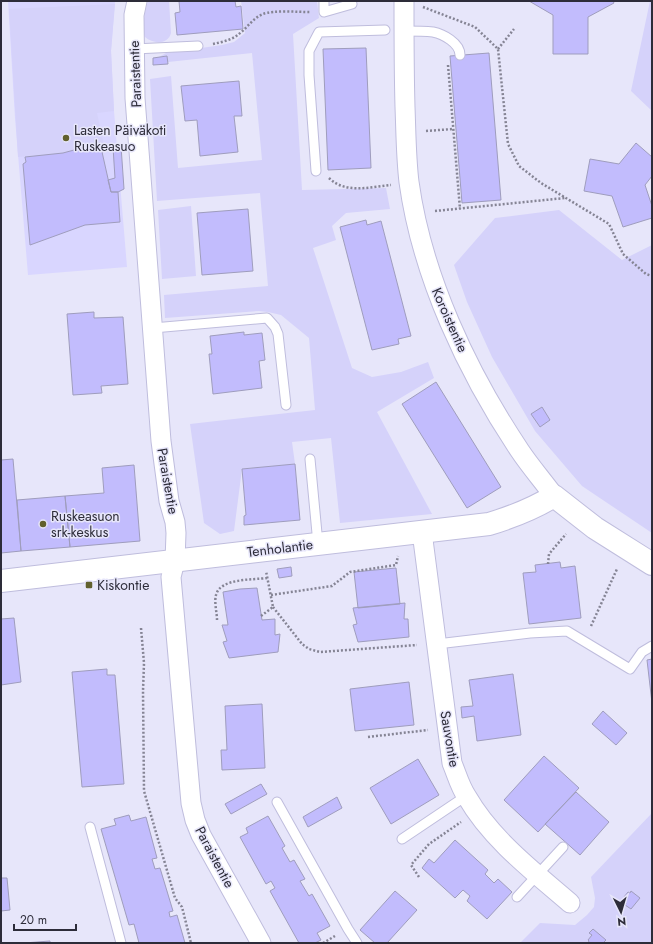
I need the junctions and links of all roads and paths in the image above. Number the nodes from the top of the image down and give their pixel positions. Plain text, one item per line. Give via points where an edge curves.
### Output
1 (137, 1) edge
2 (324, 1) edge
3 (352, 4) dead end
4 (404, 4) edge
5 (324, 12) junction
6 (514, 28) dead end
7 (386, 30) dead end
8 (404, 31) junction
9 (198, 46) joint
10 (134, 49) junction
11 (498, 49) junction
12 (460, 55) dead end
13 (448, 64) dead end
14 (453, 129) junction
15 (425, 131) dead end
16 (316, 172) joint
17 (392, 185) dead end
18 (566, 198) junction
19 (460, 209) junction
20 (435, 211) dead end
21 (652, 276) edge
22 (153, 328) junction
23 (286, 405) dead end
24 (310, 459) dead end
25 (554, 496) junction
26 (422, 532) junction
27 (566, 534) dead end
28 (318, 544) junction
29 (399, 553) dead end
30 (175, 561) junction
31 (548, 564) dead end
32 (652, 564) edge
33 (617, 569) dead end
34 (266, 570) dead end
35 (267, 578) junction
36 (1, 581) edge
37 (271, 595) junction
38 (273, 607) junction
39 (260, 616) dead end
40 (217, 620) dead end
41 (591, 626) dead end
42 (141, 628) dead end
43 (438, 644) junction
44 (652, 646) edge
45 (447, 728) junction
46 (368, 737) dead end
47 (466, 796) junction
48 (277, 802) dead end
49 (476, 812) junction
50 (90, 827) dead end
51 (402, 839) dead end
52 (563, 847) dead end
53 (538, 875) junction
54 (419, 877) dead end
55 (516, 897) dead end
56 (570, 903) dead end
57 (121, 943) edge
58 (191, 943) edge
59 (261, 943) edge
60 (357, 943) edge

1 - 10 street, Paraistentie via 134,15
2 - 5 lane
3 - 5 lane
4 - 8 street, Koroistentie
4 - 11 path via 425,7 475,27
5 - 9 path via 263,14 239,35 229,40
6 - 11 path
7 - 16 lane via 319,32 309,51
8 - 12 lane via 434,32 454,41
8 - 25 street, Koroistentie via 409,182 433,281 459,343 487,397 520,452
9 - 10 lane
10 - 22 street, Paraistentie via 135,98
11 - 18 path via 508,144 518,166
13 - 14 path
14 - 15 path
14 - 19 path
16 - 17 path via 344,188
18 - 19 path
18 - 21 path via 609,224 624,254 646,274
19 - 20 path
22 - 23 lane via 266,318 275,326 278,334
22 - 30 street, Paraistentie via 161,441 169,501 175,522
24 - 28 lane
25 - 26 street, Tenholantie via 537,507 489,524
25 - 32 street, Koroistentie via 596,528
26 - 28 street, Tenholantie
26 - 43 street, Sauvontie
27 - 31 path via 549,554
28 - 30 street, Tenholantie
29 - 37 path via 396,565 350,572 332,586
30 - 36 street, Tenholantie
30 - 59 street, Paraistentie via 171,577 191,803 201,835
33 - 41 path
34 - 35 path
35 - 37 path
35 - 40 path via 227,583 219,588 215,596
37 - 38 path
38 - 39 path
38 - 43 path via 302,644 320,652
42 - 58 path via 144,663 144,791 175,898 182,907
43 - 44 lane via 567,631 630,669 642,652
43 - 45 street, Sauvontie
45 - 46 path
45 - 47 street, Sauvontie via 452,763
47 - 49 street, Sauvontie
47 - 51 lane
48 - 60 lane
49 - 53 street, Sauvontie
49 - 54 path via 429,844 411,865
50 - 57 lane
52 - 53 lane
53 - 55 lane
53 - 56 street, Sauvontie

